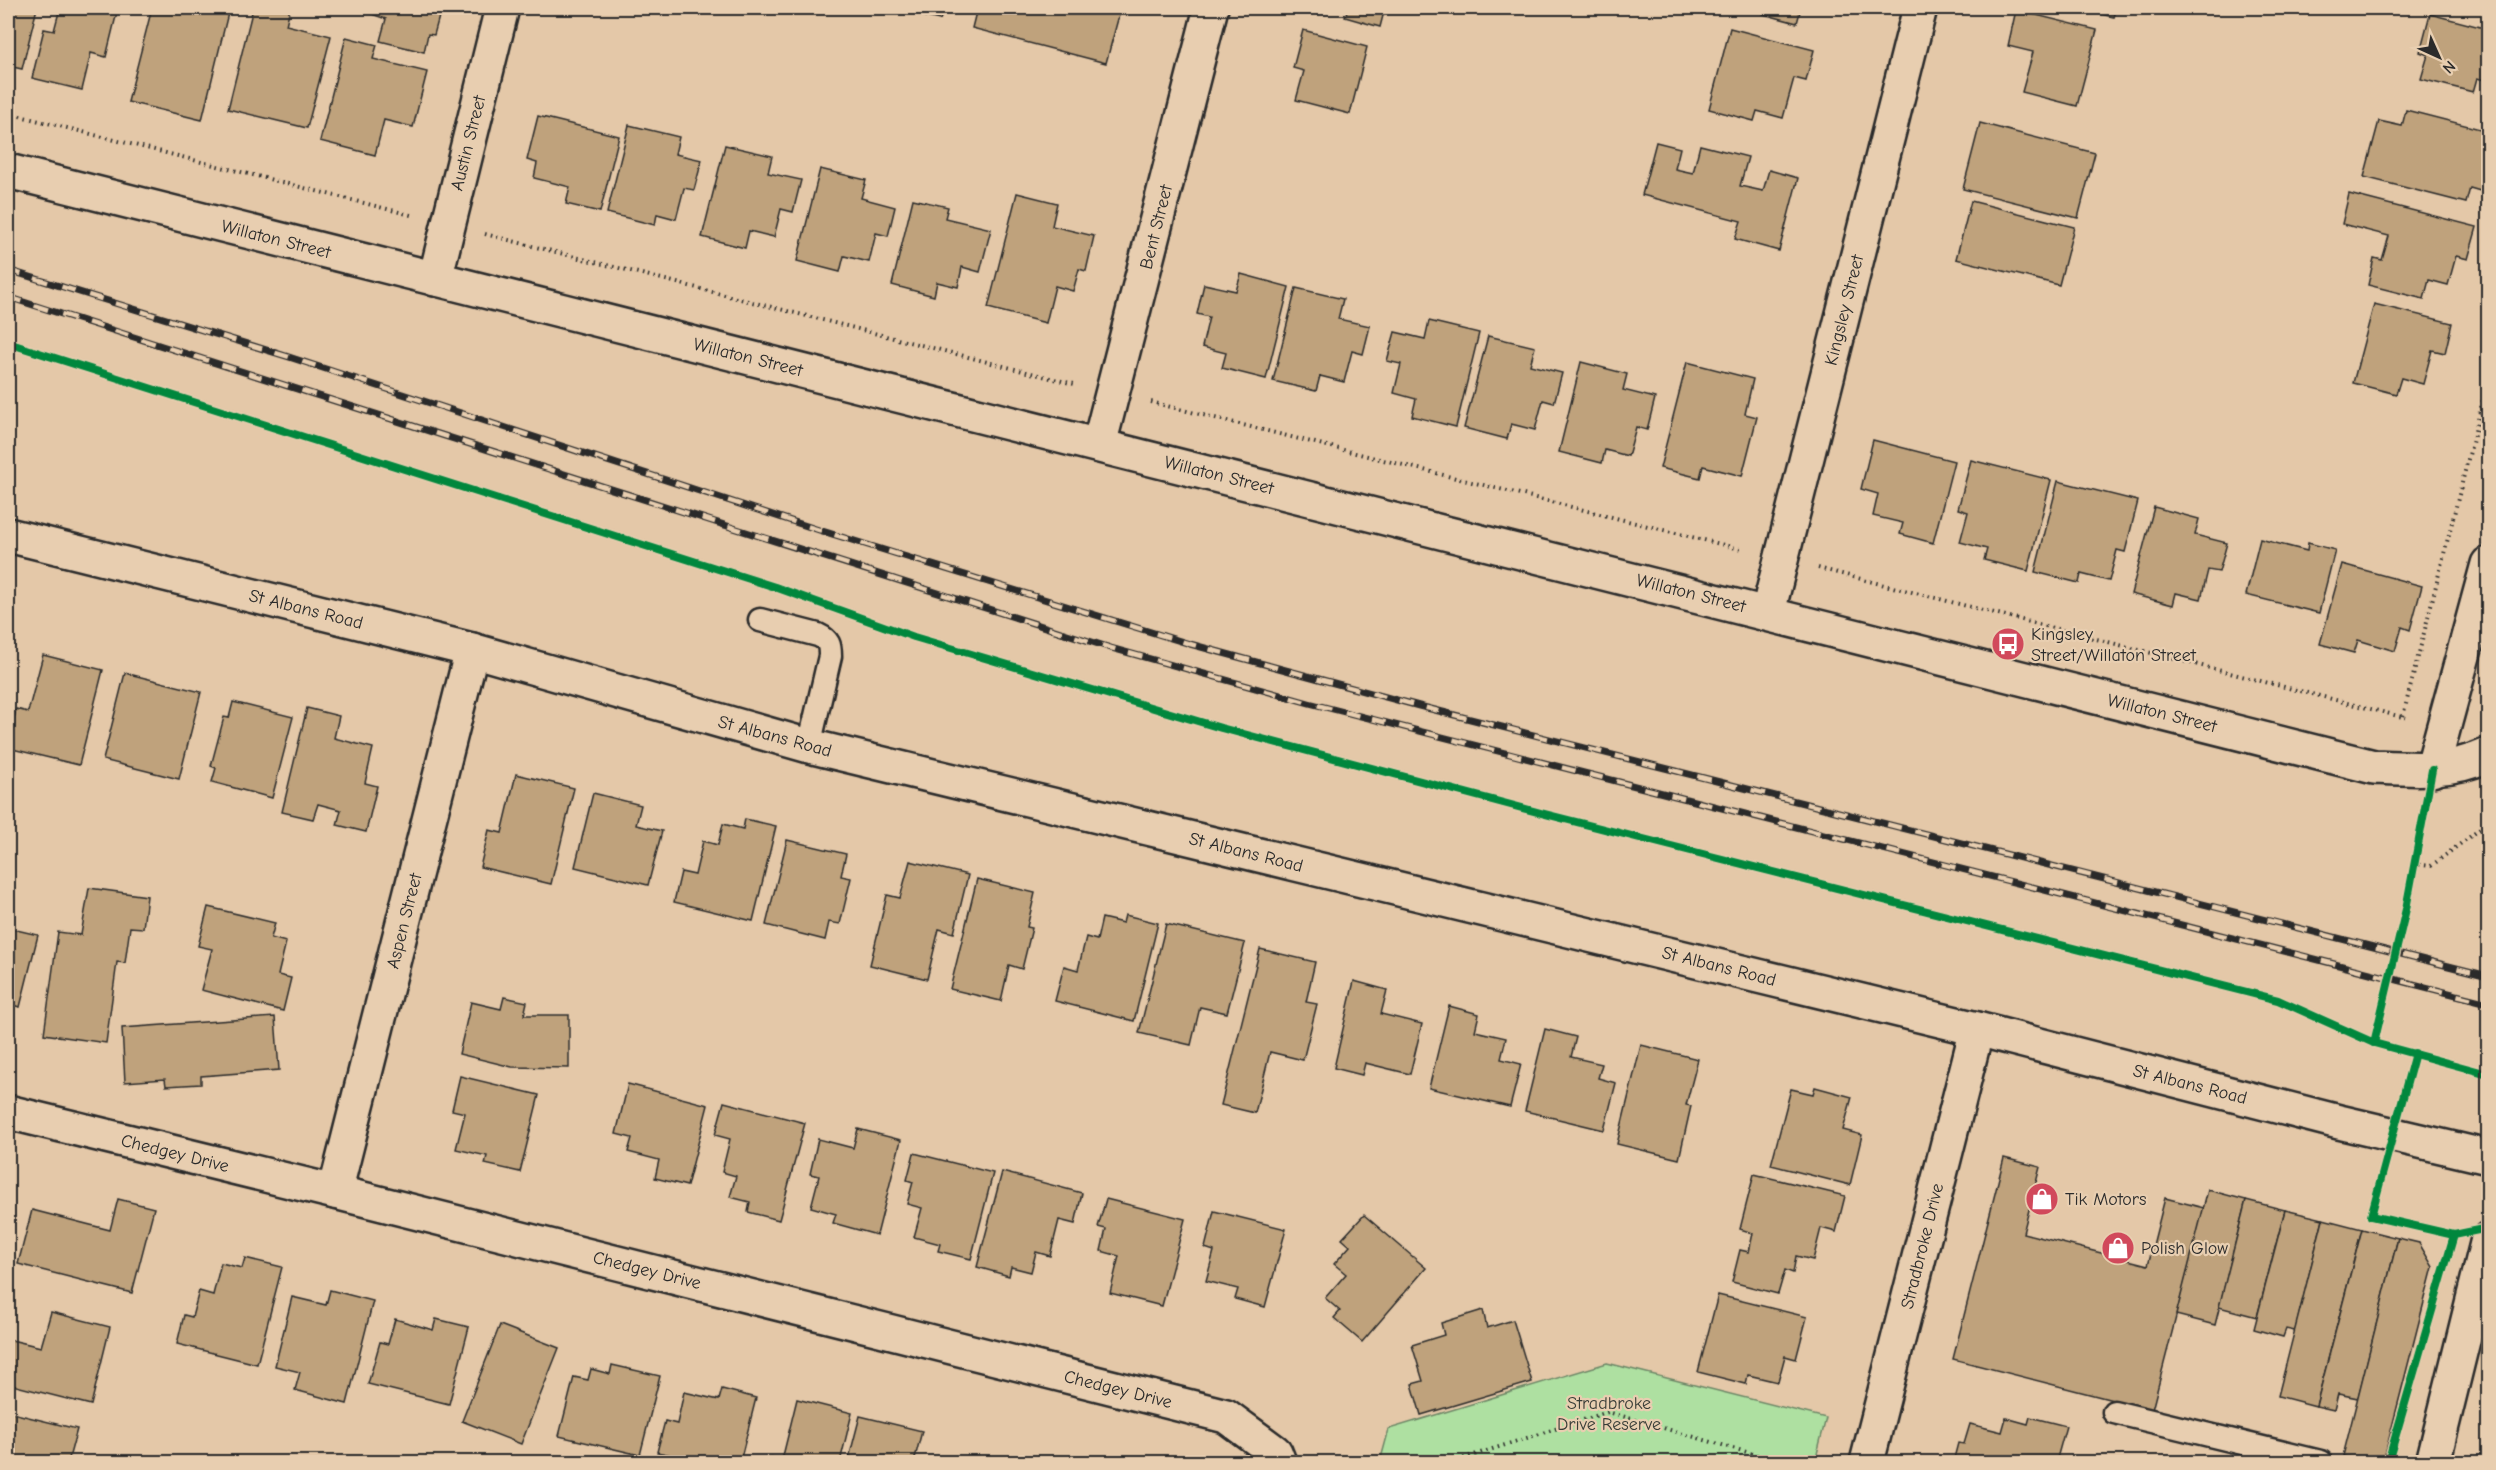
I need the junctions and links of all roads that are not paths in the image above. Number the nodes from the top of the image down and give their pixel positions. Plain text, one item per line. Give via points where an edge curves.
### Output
1 (502, 8) edge
2 (1211, 8) edge
3 (1920, 8) edge
4 (8, 171) edge
5 (435, 279) junction
6 (1099, 445) junction
7 (8, 535) edge
8 (2488, 564) edge
9 (1768, 612) junction
10 (760, 620) dead end
11 (472, 650) junction
12 (809, 746) junction
13 (2488, 755) edge
14 (2432, 770) junction
15 (1977, 1029) junction
16 (8, 1112) edge
17 (2488, 1157) edge
18 (335, 1192) junction
19 (2488, 1239) edge
20 (2114, 1412) dead end
21 (1277, 1457) edge
22 (1867, 1462) edge
23 (2321, 1462) edge
24 (2433, 1462) edge

1 - 5 street, Austin Street
2 - 6 street, Bent Street
3 - 9 street, Kingsley Street
4 - 5 street, Willaton Street
5 - 6 street, Willaton Street
6 - 9 street, Willaton Street
7 - 11 street, St Albans Road
8 - 14 street
9 - 14 street, Willaton Street via 2374,767
10 - 12 lane via 818,635 830,645
11 - 12 street, St Albans Road
11 - 18 street, Aspen Street
12 - 15 street, St Albans Road
13 - 14 street, Willaton Street
15 - 17 street, St Albans Road
15 - 22 street, Stradbroke Drive
16 - 18 street, Chedgey Drive
18 - 21 street, Chedgey Drive via 1226,1416
19 - 24 street
20 - 23 lane

